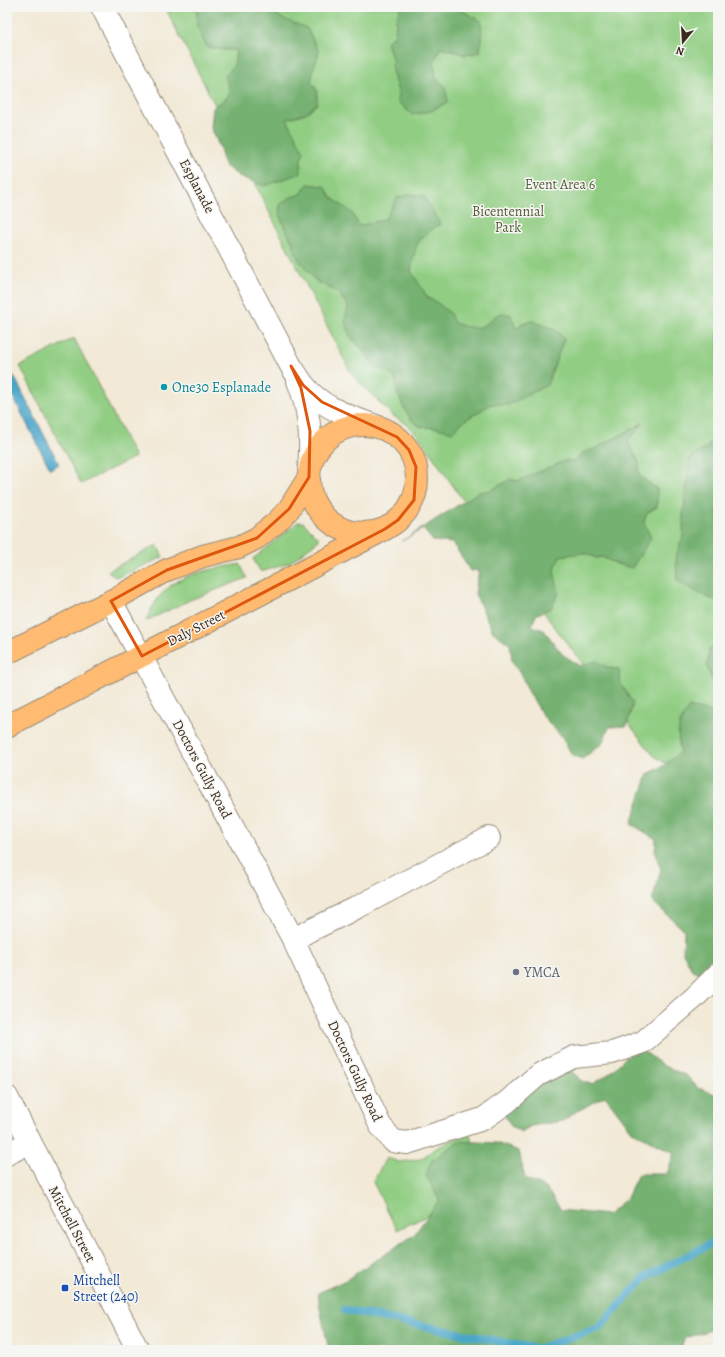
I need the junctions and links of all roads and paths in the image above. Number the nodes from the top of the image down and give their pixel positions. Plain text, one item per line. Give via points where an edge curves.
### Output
1 (102, 7) edge
2 (292, 366) junction
3 (381, 428) junction
4 (309, 472) junction
5 (385, 529) junction
6 (111, 601) junction
7 (7, 654) edge
8 (142, 656) junction
9 (7, 726) edge
10 (489, 838) dead end
11 (293, 938) junction
12 (718, 974) edge
13 (7, 1097) edge
14 (30, 1142) junction
15 (7, 1154) edge
16 (138, 1350) edge

1 - 2 street, Esplanade
2 - 3 street, Esplanade via 303,385 322,402
2 - 4 street, Esplanade via 301,388 310,431
3 - 4 main road, Daly Street via 353,425 329,436 313,457
3 - 5 main road, Daly Street via 397,437 409,450 416,467 417,484 414,500 401,517
4 - 5 main road, Daly Street via 309,485 314,502 326,518 339,528 367,533
4 - 6 main road, Daly Street via 289,509 258,538 167,570
5 - 8 main road, Daly Street
6 - 7 main road, Daly Street
6 - 8 street, Doctors Gully Road
8 - 9 main road, Daly Street
8 - 11 street, Doctors Gully Road
10 - 11 street
11 - 12 street, Doctors Gully Road via 380,1125 393,1141 407,1143 483,1119 538,1075 574,1058 612,1052 644,1042
13 - 14 street, Mitchell Street
14 - 15 street
14 - 16 street, Mitchell Street

